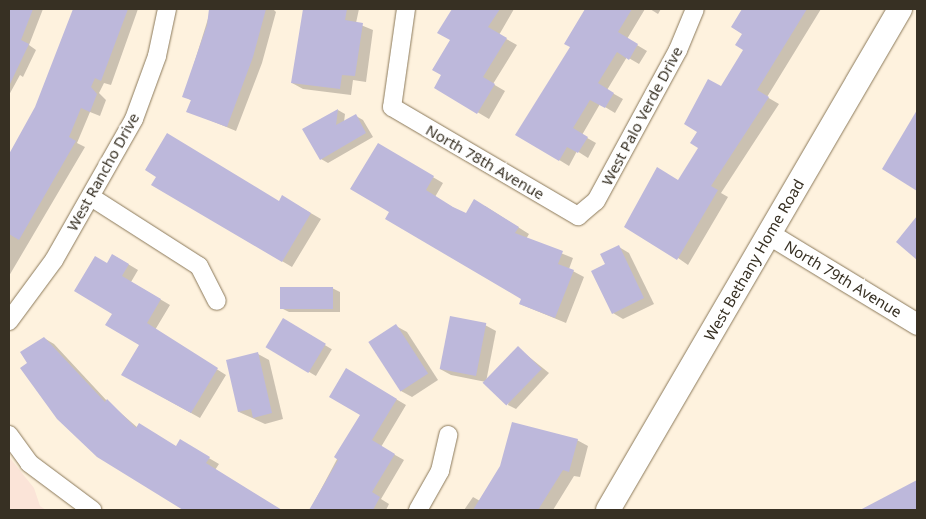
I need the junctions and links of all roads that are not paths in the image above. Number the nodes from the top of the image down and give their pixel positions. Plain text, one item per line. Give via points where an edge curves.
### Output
1 (167, 9) edge
2 (406, 9) edge
3 (695, 9) edge
4 (900, 9) edge
5 (91, 197) junction
6 (578, 216) joint
7 (769, 234) junction
8 (217, 301) dead end
9 (9, 321) edge
10 (917, 324) edge
11 (9, 435) edge
12 (448, 436) dead end
13 (92, 510) edge
14 (418, 510) edge
15 (608, 510) edge

1 - 5 street, West Rancho Drive via 157,56 134,119
2 - 6 street, North 78th Avenue via 392,107
3 - 6 street, West Palo Verde Drive via 678,50 596,200
4 - 7 main road, West Bethany Home Road
5 - 8 street via 199,266
5 - 9 street, West Rancho Drive via 54,260
7 - 10 street, North 79th Avenue
7 - 15 main road, West Bethany Home Road
11 - 13 street via 29,463
12 - 14 street via 440,471

